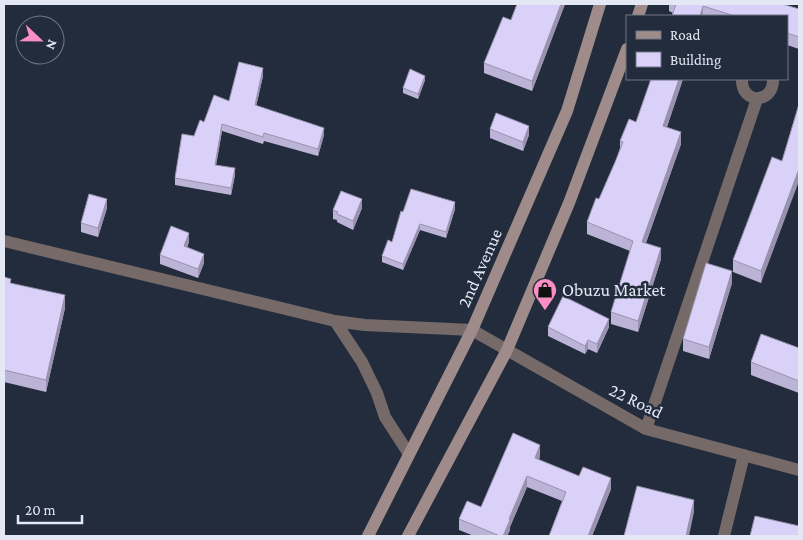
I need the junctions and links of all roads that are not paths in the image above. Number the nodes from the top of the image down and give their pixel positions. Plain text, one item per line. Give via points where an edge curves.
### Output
1 (600, 4) edge
2 (626, 52) edge
3 (742, 80) edge
4 (773, 80) edge
5 (757, 98) junction
6 (4, 241) edge
7 (335, 321) junction
8 (472, 330) junction
9 (507, 350) junction
10 (646, 429) junction
11 (409, 454) junction
12 (744, 455) junction
13 (799, 470) edge
14 (368, 536) edge
15 (408, 536) edge
16 (724, 536) edge

1 - 8 street, 2nd Avenue via 567,111
2 - 9 street via 569,203
3 - 5 street via 745,92
4 - 5 street via 770,93
5 - 10 street
6 - 7 street
7 - 8 street
7 - 11 street via 362,362 385,417
8 - 9 street, 22 Road
8 - 11 street, 2nd Avenue
9 - 10 street, 22 Road
9 - 15 street
10 - 12 street, 22 Road
11 - 14 street, 2nd Avenue
12 - 13 street, 22 Road
12 - 16 street

